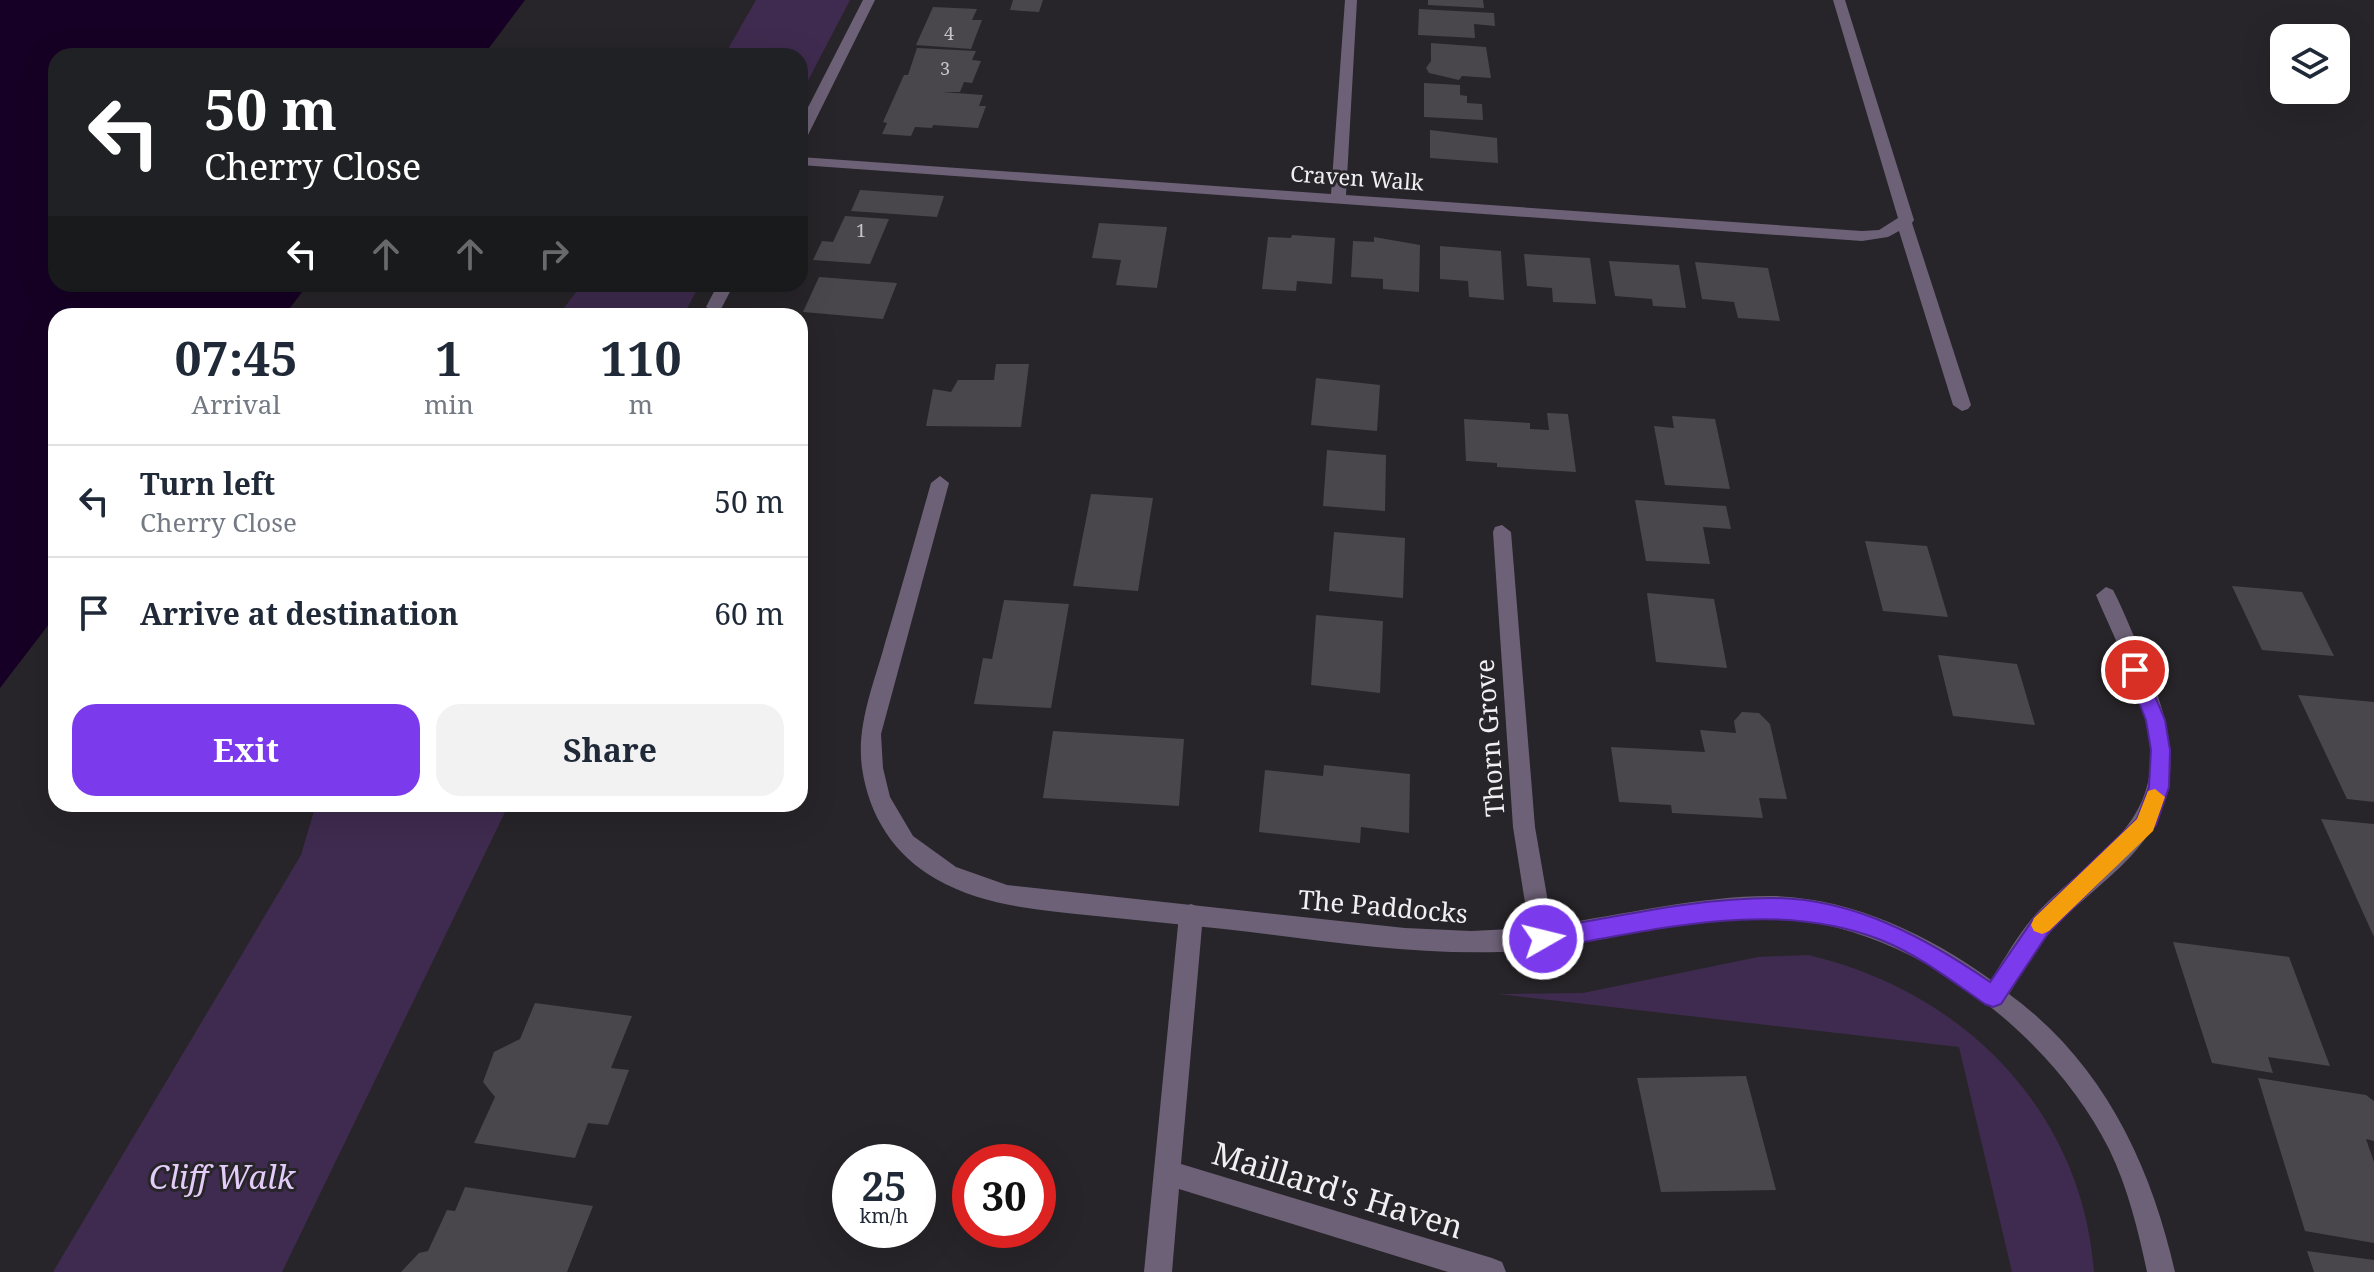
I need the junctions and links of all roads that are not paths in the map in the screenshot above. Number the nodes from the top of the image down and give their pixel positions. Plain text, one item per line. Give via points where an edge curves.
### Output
1 (869, 0) edge
2 (1351, 0) edge
3 (1839, 0) edge
4 (808, 121) edge
5 (808, 162) edge
6 (1338, 198) junction
7 (1905, 221) junction
8 (722, 292) edge
9 (714, 307) dead end
10 (1962, 405) dead end
11 (940, 483) dead end
12 (1502, 532) dead end
13 (2106, 595) dead end
14 (1191, 915) junction
15 (1543, 939) junction
16 (1993, 997) junction
17 (1165, 1172) junction
18 (1158, 1272) edge
19 (1492, 1272) edge
20 (2161, 1272) edge

1 - 4 street
2 - 6 street
3 - 7 street
5 - 6 street, Craven Walk
6 - 7 street, Craven Walk via 1862,236 1883,234
7 - 10 street
8 - 9 street
11 - 14 street, The Paddocks via 870,734 870,766 896,833 920,859 963,884 1007,896
12 - 15 street, Thorn Grove via 1524,827
13 - 16 street via 2155,720 2161,750 2159,787 2146,825 2042,925
14 - 15 street, The Paddocks via 1443,942
14 - 17 street
15 - 16 street, The Paddocks via 1705,913 1774,907 1830,914 1887,932
16 - 20 street, The Paddocks via 2039,1035 2106,1119 2133,1172
17 - 18 street
17 - 19 street, Maillard's Haven

